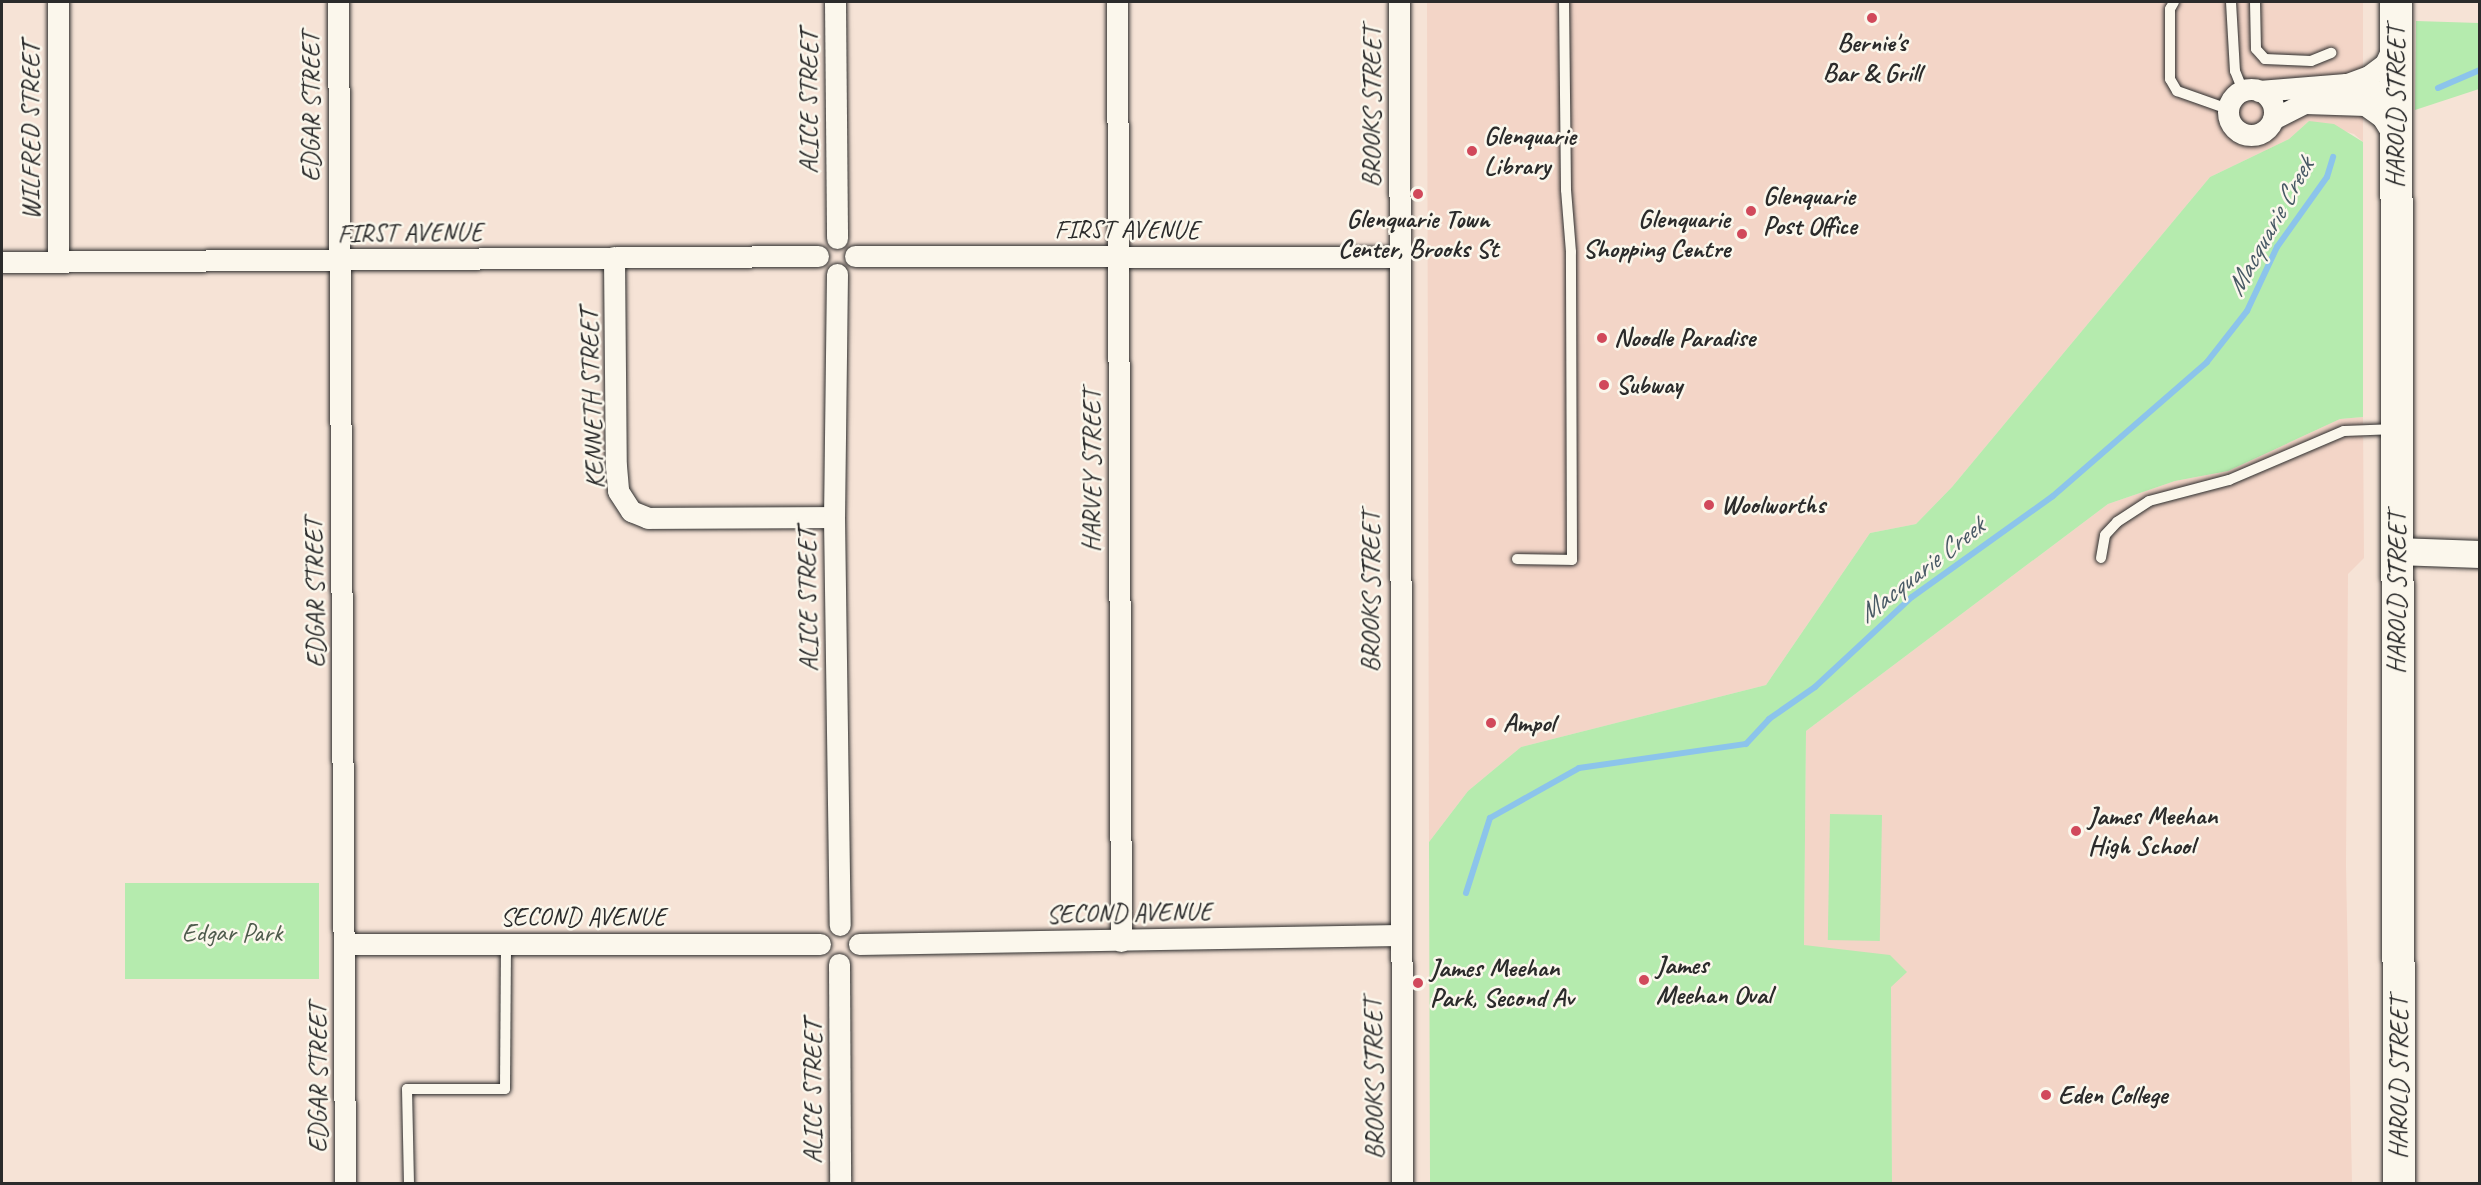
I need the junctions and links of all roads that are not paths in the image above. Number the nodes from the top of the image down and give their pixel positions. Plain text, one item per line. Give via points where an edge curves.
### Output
1 (58, 2) edge
2 (338, 2) edge
3 (835, 2) edge
4 (1117, 2) edge
5 (1399, 2) edge
6 (1564, 2) edge
7 (2174, 2) edge
8 (2231, 2) edge
9 (2255, 2) edge
10 (2396, 2) edge
11 (2396, 42) junction
12 (2331, 53) dead end
13 (2346, 84) junction
14 (2251, 91) junction
15 (2396, 96) junction
16 (2365, 105) junction
17 (2228, 109) junction
18 (2273, 119) junction
19 (2396, 138) junction
20 (837, 238) junction
21 (818, 256) junction
22 (855, 256) junction
23 (614, 257) junction
24 (1118, 257) junction
25 (1399, 257) junction
26 (58, 260) junction
27 (339, 261) junction
28 (2, 262) edge
29 (837, 274) junction
30 (2396, 429) junction
31 (834, 518) junction
32 (2397, 551) junction
33 (2480, 554) edge
34 (2101, 558) dead end
35 (1517, 559) dead end
36 (840, 925) junction
37 (1400, 935) junction
38 (1121, 941) junction
39 (345, 944) junction
40 (506, 944) junction
41 (820, 944) junction
42 (860, 944) junction
43 (839, 964) junction
44 (345, 1184) edge
45 (409, 1184) edge
46 (840, 1184) edge
47 (1402, 1184) edge
48 (2399, 1184) edge

1 - 26 street, WILFRED STREET
2 - 27 street, EDGAR STREET
3 - 20 street, ALICE STREET
4 - 24 street, HARVEY STREET
5 - 25 street, BROOKS STREET
6 - 35 lane via 1566,190 1571,252 1572,560
7 - 17 lane via 2170,9 2170,79 2177,91
8 - 14 lane via 2235,71
9 - 12 lane via 2256,49 2265,59 2312,61
10 - 11 main road, HAROLD STREET
11 - 13 street via 2385,64 2369,76
11 - 15 main road, HAROLD STREET
13 - 14 street
13 - 15 street
14 - 17 street via 2236,95
14 - 18 street via 2271,101
15 - 16 street
15 - 19 main road, HAROLD STREET
16 - 18 street via 2305,103
16 - 19 street via 2382,117
17 - 18 street via 2231,124 2249,135 2264,132
19 - 30 main road, HAROLD STREET
20 - 21 street via 824,243
20 - 22 street via 850,244
21 - 23 street, FIRST AVENUE
21 - 29 street via 824,269
22 - 24 street, FIRST AVENUE
22 - 29 street via 852,267
23 - 27 street, FIRST AVENUE
23 - 31 street, KENNETH STREET via 616,466 618,491 631,511 648,518
24 - 25 street, FIRST AVENUE
24 - 38 street, HARVEY STREET
25 - 37 street, BROOKS STREET
26 - 27 street, FIRST AVENUE
26 - 28 street, FIRST AVENUE
27 - 39 street, EDGAR STREET
29 - 31 street, ALICE STREET
30 - 32 main road, HAROLD STREET
30 - 34 lane via 2344,431 2229,480 2149,501 2105,535
31 - 36 street, ALICE STREET
32 - 33 street
32 - 48 main road, HAROLD STREET
36 - 41 street via 826,930
36 - 42 street via 854,930
37 - 38 street, SECOND AVENUE
37 - 47 street, BROOKS STREET
38 - 42 street, SECOND AVENUE
39 - 40 street, SECOND AVENUE
39 - 44 street, EDGAR STREET
40 - 41 street, SECOND AVENUE
40 - 45 lane via 505,1089 407,1089
41 - 43 street via 826,958
42 - 43 street via 854,958
43 - 46 street, ALICE STREET

